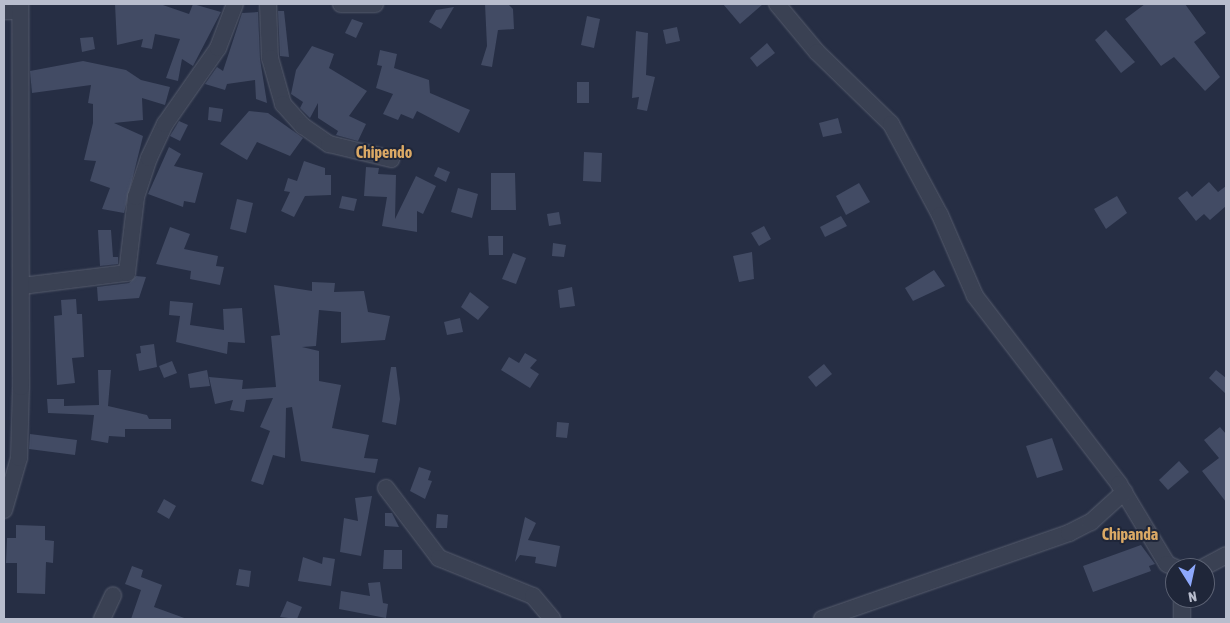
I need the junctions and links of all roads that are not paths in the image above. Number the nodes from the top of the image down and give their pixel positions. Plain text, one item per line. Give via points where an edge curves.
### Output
1 (235, 4) edge
2 (268, 4) edge
3 (341, 4) edge
4 (376, 4) edge
5 (777, 4) edge
6 (792, 4) edge
7 (14, 8) edge
8 (798, 29) junction
9 (391, 159) dead end
10 (22, 286) junction
11 (386, 488) dead end
12 (1124, 492) junction
13 (4, 510) edge
14 (1165, 561) edge
15 (113, 595) dead end
16 (102, 619) edge
17 (552, 619) edge
18 (822, 619) edge

1 - 10 street via 218,48 165,124 148,158 136,197 127,273
2 - 9 street via 270,58 283,104 303,126 330,144
3 - 4 street
5 - 8 street
6 - 8 street
7 - 10 street
8 - 12 street via 890,124 940,215 976,296
10 - 13 street via 18,458
11 - 17 street via 439,558 533,596
12 - 14 street
12 - 18 street via 1091,522 1069,533
15 - 16 street

